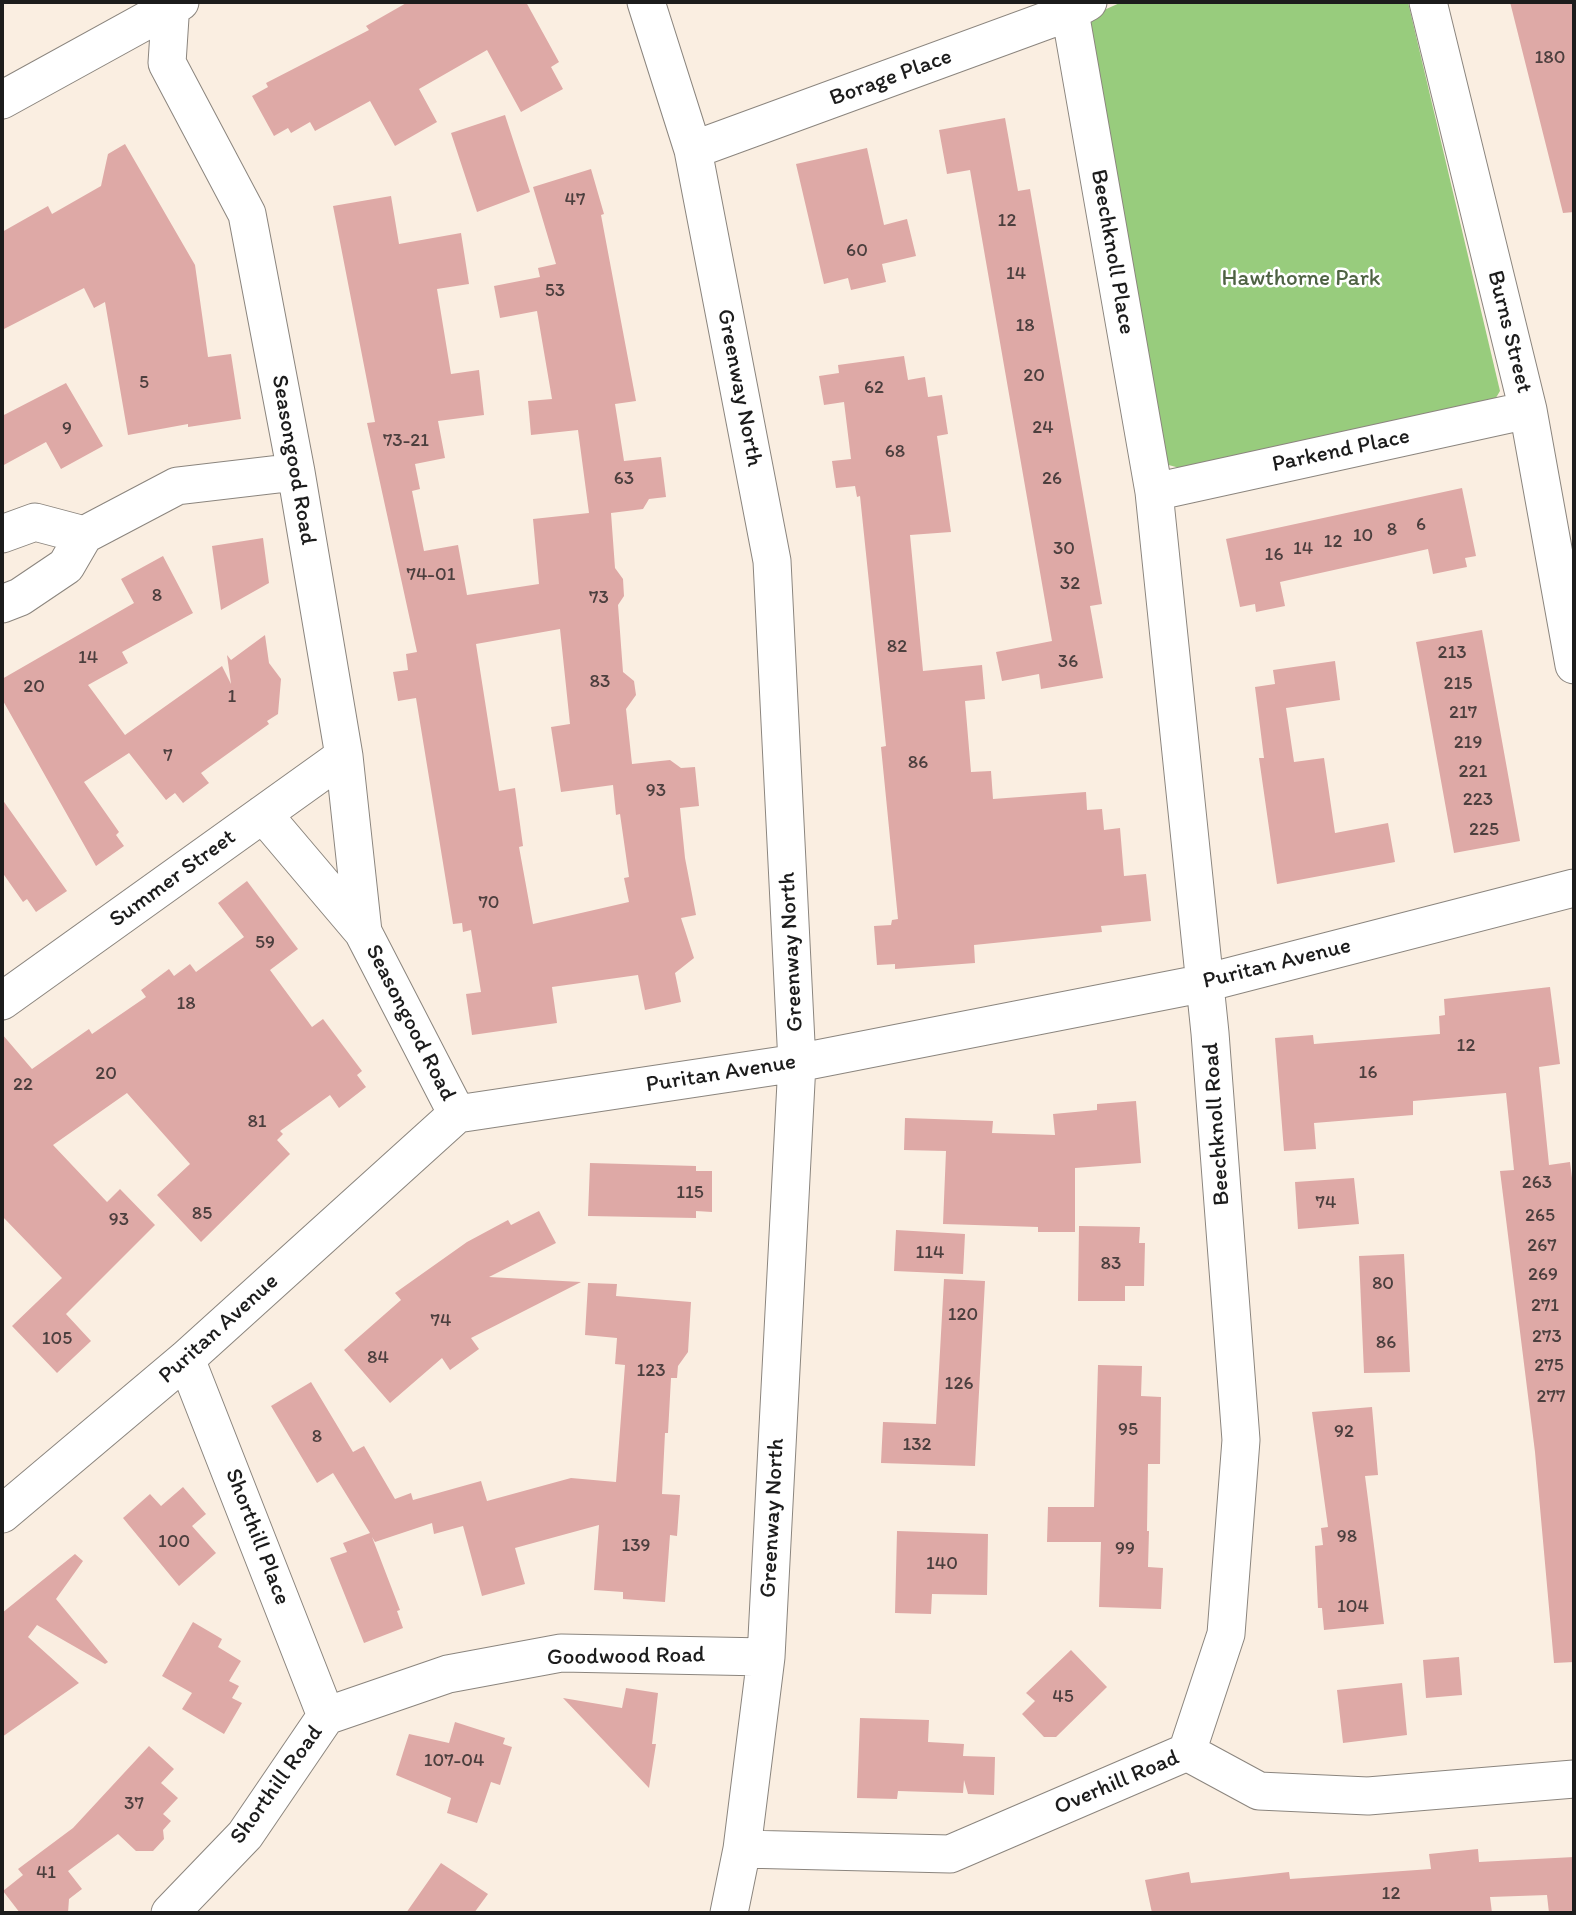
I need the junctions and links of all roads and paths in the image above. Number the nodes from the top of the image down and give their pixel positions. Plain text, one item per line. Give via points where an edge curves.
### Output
1 (646, 2) edge
2 (1428, 2) edge
3 (174, 3) edge
4 (1079, 7) edge
5 (2, 100) edge
6 (693, 150) junction
7 (1528, 410) junction
8 (296, 472) junction
9 (1154, 492) junction
10 (2, 534) edge
11 (84, 535) junction
12 (2, 604) edge
13 (1574, 665) edge
14 (344, 756) junction
15 (263, 814) junction
16 (1574, 888) edge
17 (363, 932) junction
18 (1205, 983) junction
19 (2, 1001) edge
20 (797, 1063) junction
21 (457, 1114) junction
22 (186, 1359) junction
23 (2, 1514) edge
24 (766, 1657) junction
25 (326, 1716) junction
26 (1187, 1752) junction
27 (1574, 1779) edge
28 (742, 1849) junction
29 (170, 1913) edge
30 (729, 1913) edge

1 - 6 street, Greenway North
2 - 7 street, Burns Street
3 - 5 street
3 - 8 street, Seasongood Road via 167,63 247,214
4 - 6 street, Borage Place
4 - 9 street, Beechknoll Place
6 - 20 street, Greenway North via 772,561
7 - 9 street, Parkend Place
7 - 13 street, Burns Street
8 - 11 street via 177,486
8 - 14 street, Seasongood Road
9 - 18 street, Beechknoll Road
10 - 11 street via 35,522
11 - 12 street via 66,566
14 - 15 street, Summer Street
14 - 17 street, Seasongood Road
15 - 17 street, Seasongood Road
15 - 19 street, Summer Street
16 - 18 street, Puritan Avenue
17 - 21 street, Seasongood Road
18 - 20 street, Puritan Avenue
18 - 26 street, Beechknoll Road via 1241,1440 1226,1634
20 - 21 street, Puritan Avenue
20 - 24 street, Greenway North
21 - 22 street, Puritan Avenue
22 - 23 street, Puritan Avenue
22 - 25 street, Shorthill Place
24 - 25 street, Goodwood Road via 561,1653 448,1674
24 - 28 street, Greenway North
25 - 29 street, Shorthill Road via 245,1835
26 - 27 street, Overhill Road via 1259,1791 1368,1796
26 - 28 street, Overhill Road via 950,1854
28 - 30 street, Greenway North

